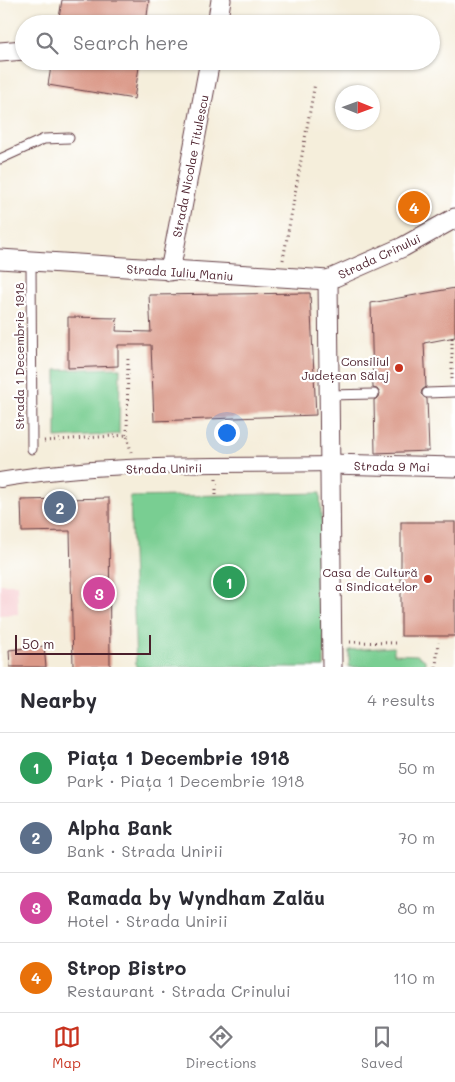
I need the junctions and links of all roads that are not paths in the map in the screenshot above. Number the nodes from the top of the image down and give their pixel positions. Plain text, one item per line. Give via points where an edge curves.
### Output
1 (221, 0) edge
2 (218, 15) edge
3 (15, 51) edge
4 (0, 52) edge
5 (208, 70) edge
6 (68, 138) dead end
7 (0, 159) edge
8 (455, 218) edge
9 (0, 260) edge
10 (31, 263) junction
11 (170, 271) junction
12 (328, 280) junction
13 (454, 392) edge
14 (427, 393) dead end
15 (374, 394) dead end
16 (329, 396) junction
17 (32, 445) road end
18 (329, 464) junction
19 (455, 467) edge
20 (0, 480) edge
21 (332, 667) edge

1 - 2 street
3 - 4 street
5 - 11 street, Strada Nicolae Titulescu
6 - 7 lane via 44,139
8 - 12 street, Strada Crinului via 403,247
9 - 10 street, Strada Iuliu Maniu
10 - 11 street, Strada Iuliu Maniu
10 - 17 lane, Strada 1 Decembrie 1918
11 - 12 street, Strada Iuliu Maniu
12 - 16 street
13 - 14 lane
15 - 16 lane
16 - 18 street
18 - 19 street, Strada 9 Mai
18 - 20 street, Strada Unirii via 135,468 31,474
18 - 21 street

